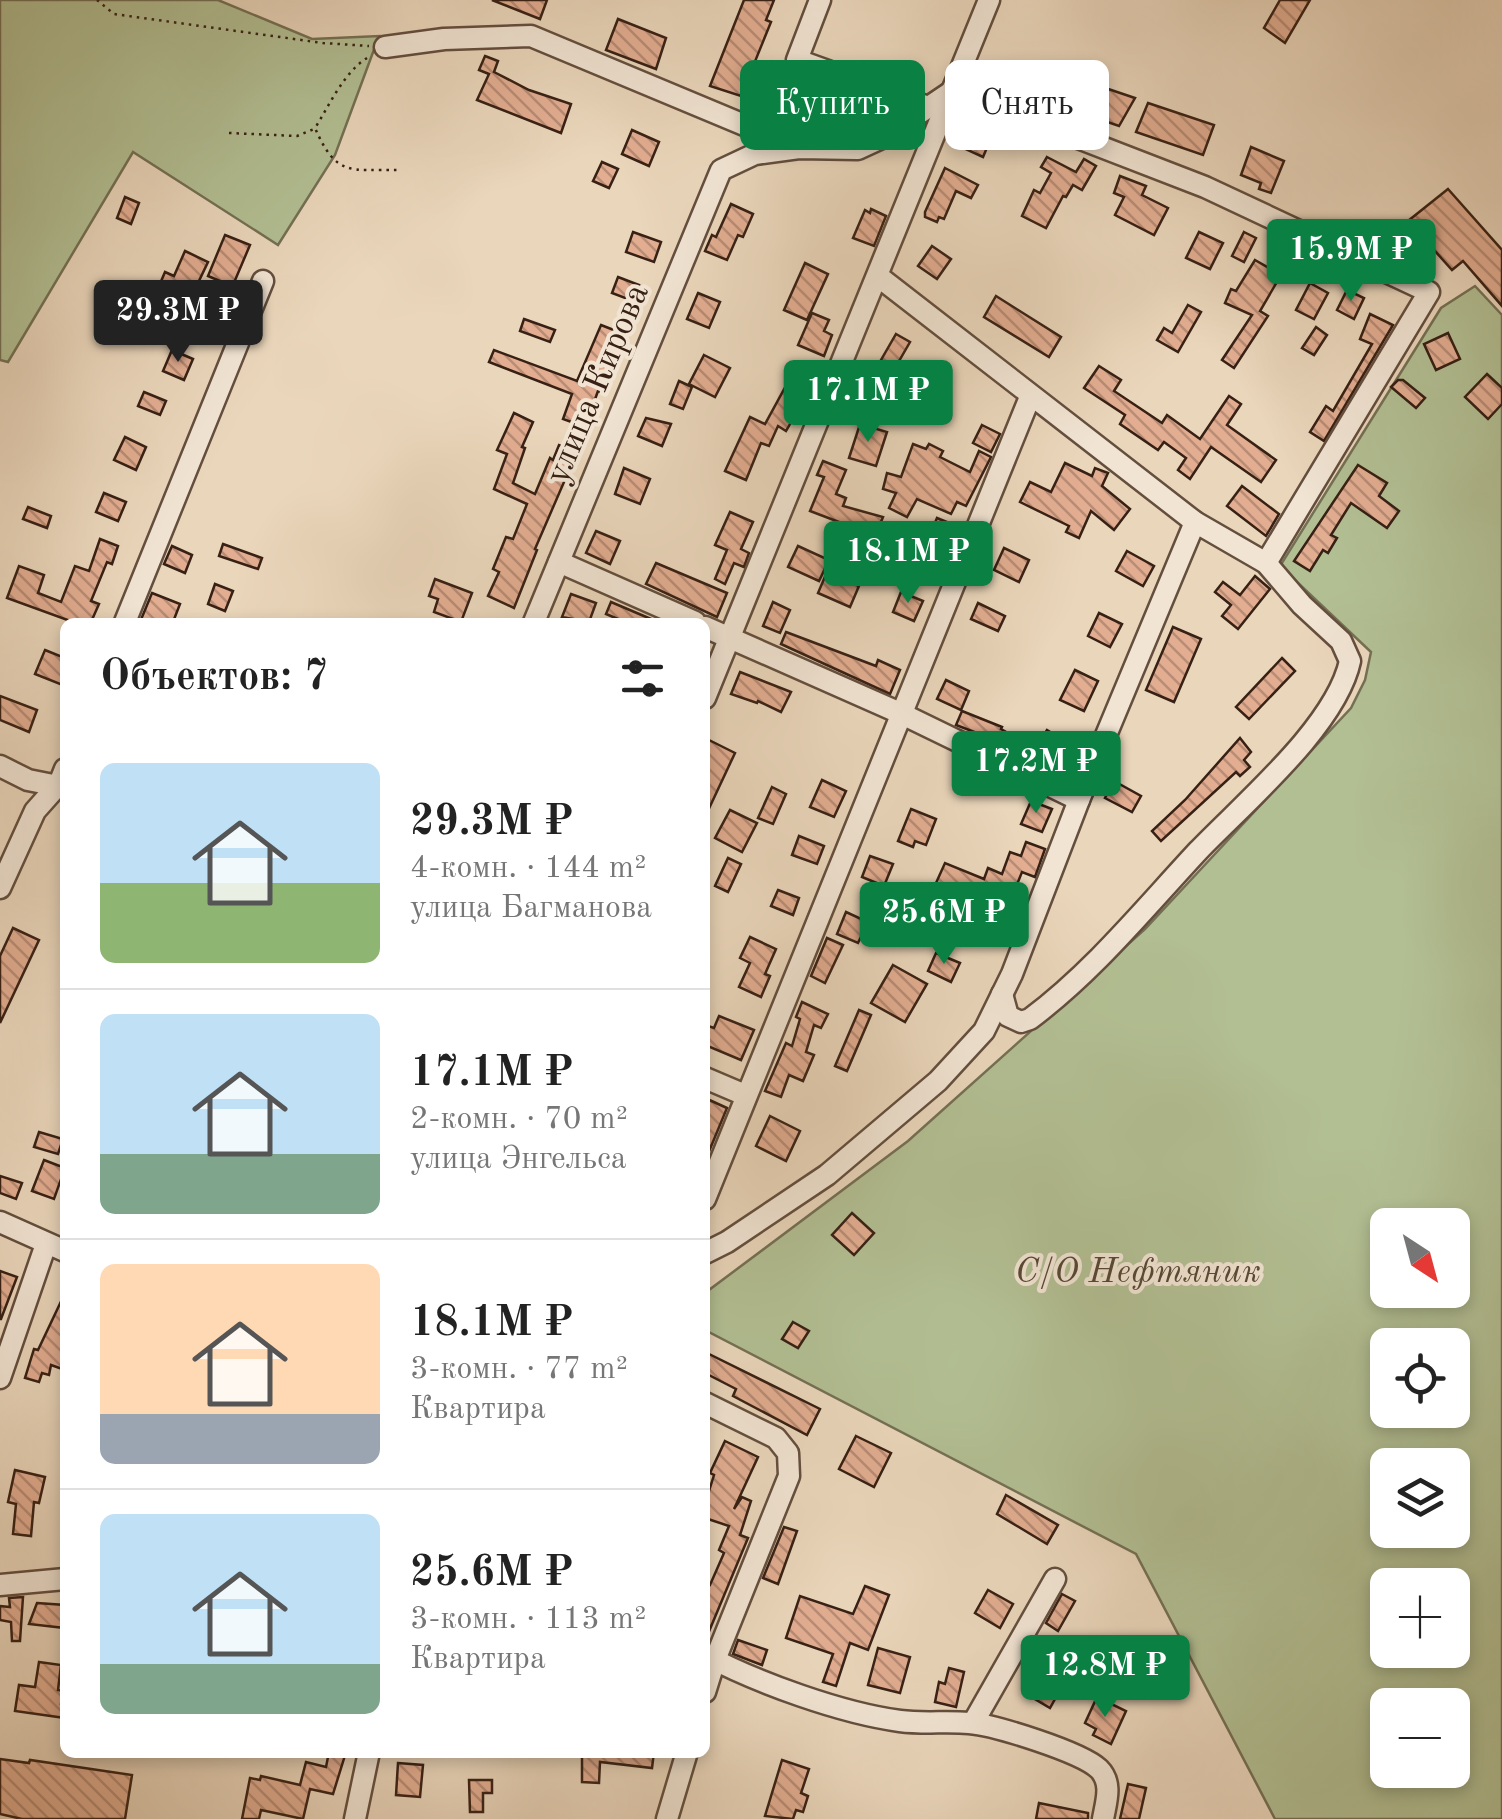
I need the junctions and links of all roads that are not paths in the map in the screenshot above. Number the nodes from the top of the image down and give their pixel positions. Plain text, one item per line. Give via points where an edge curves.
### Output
1 (820, 0) edge
2 (989, 0) edge
3 (385, 46) road end
4 (966, 60) edge
5 (945, 96) edge
6 (928, 106) junction
7 (925, 108) edge
8 (945, 112) edge
9 (740, 124) edge
10 (784, 150) edge
11 (1109, 150) edge
12 (879, 277) junction
13 (263, 281) dead end
14 (1030, 397) junction
15 (1195, 522) junction
16 (559, 562) junction
17 (1266, 564) junction
18 (126, 618) edge
19 (536, 618) edge
20 (686, 618) edge
21 (710, 629) edge
22 (730, 638) junction
23 (710, 686) edge
24 (900, 713) junction
25 (0, 766) edge
26 (60, 781) edge
27 (60, 783) edge
28 (1079, 800) junction
29 (0, 888) edge
30 (1002, 994) junction
31 (710, 1080) edge
32 (745, 1095) junction
33 (710, 1186) edge
34 (0, 1222) edge
35 (55, 1248) edge
36 (710, 1250) edge
37 (0, 1378) edge
38 (710, 1405) edge
39 (60, 1579) edge
40 (1056, 1579) dead end
41 (0, 1585) edge
42 (710, 1657) edge
43 (973, 1723) junction
44 (368, 1758) edge
45 (685, 1758) edge
46 (355, 1819) edge
47 (667, 1819) edge
48 (1104, 1819) edge

1 - 6 street via 797,60
2 - 4 street
3 - 9 street via 531,36
5 - 6 street
6 - 7 street
8 - 12 street
10 - 16 street, улица Кирова via 755,154 722,170
11 - 17 street via 1205,187 1429,292
12 - 14 street
12 - 22 street
13 - 18 street
14 - 15 street
14 - 24 street
15 - 17 street
15 - 28 street
16 - 19 street, улица Кирова
16 - 20 street
17 - 30 street via 1347,650 1341,689 1293,754 1105,953 1030,1019 1008,1016
21 - 22 street
22 - 23 street
22 - 24 street
24 - 28 street
24 - 32 street
25 - 26 street via 46,786
27 - 29 street via 35,811
28 - 30 street
30 - 36 street via 984,1031 938,1081 827,1175
31 - 32 street
32 - 33 street
34 - 35 street
35 - 37 street
38 - 42 street via 776,1438 788,1454 790,1476
39 - 41 street
40 - 43 street
42 - 43 street via 832,1704 900,1721
43 - 48 street via 1084,1758 1101,1770 1108,1788
44 - 46 street
45 - 47 street

